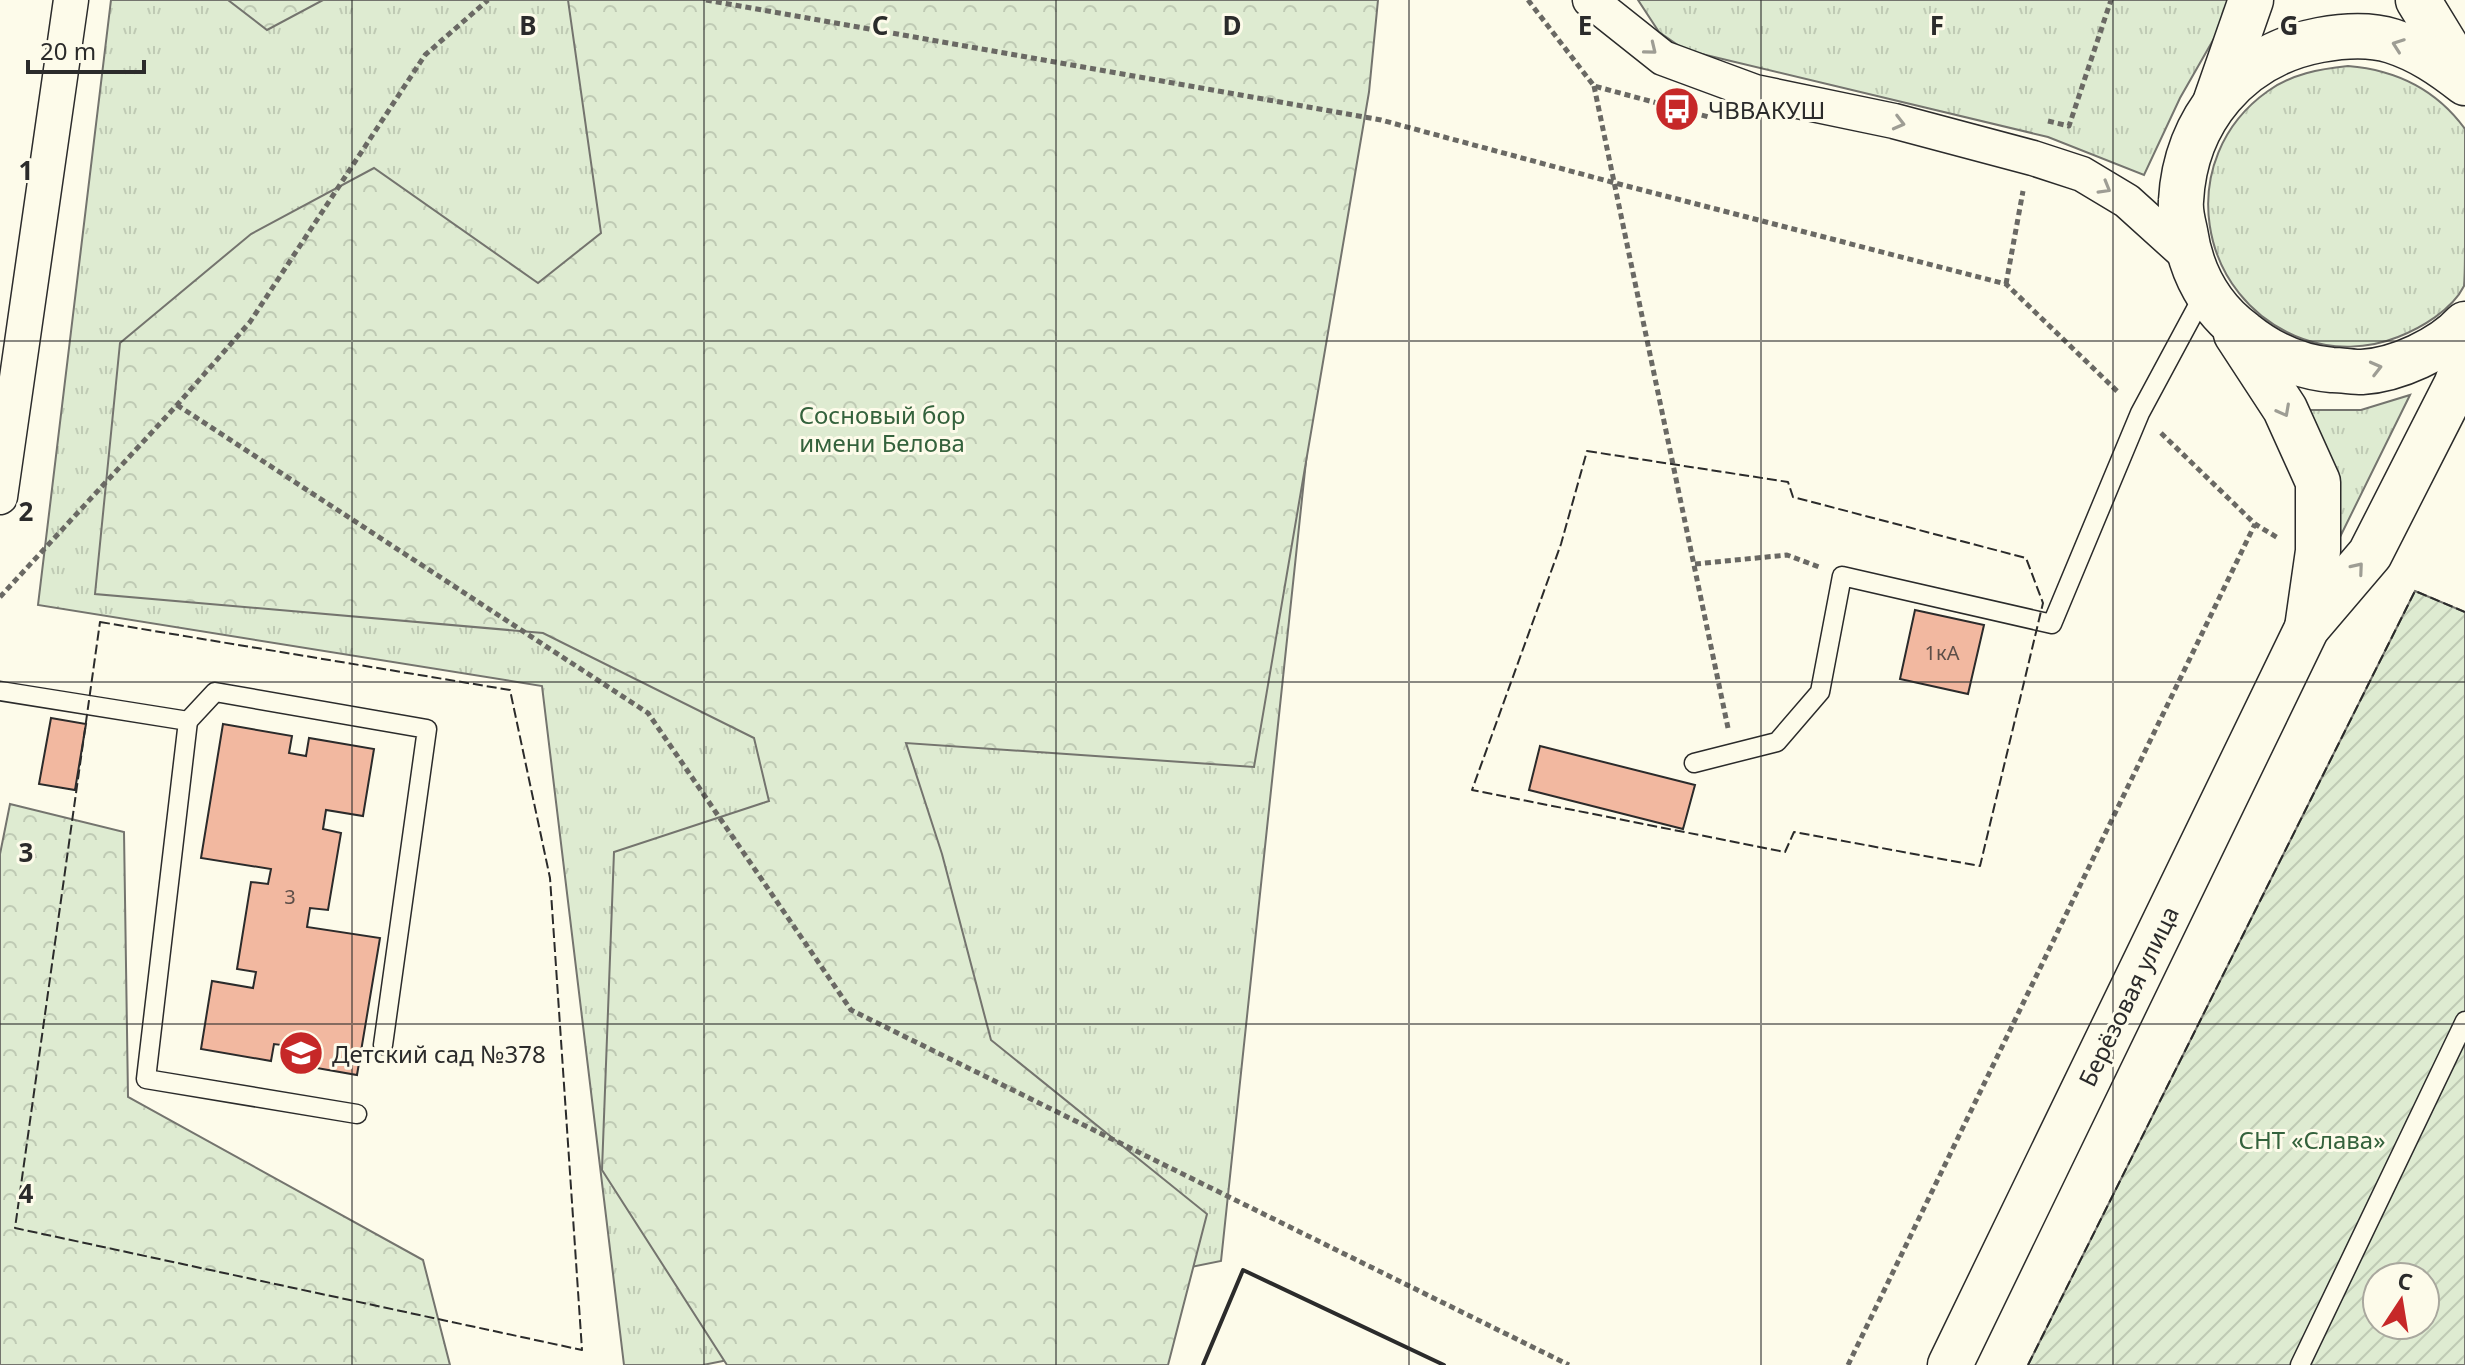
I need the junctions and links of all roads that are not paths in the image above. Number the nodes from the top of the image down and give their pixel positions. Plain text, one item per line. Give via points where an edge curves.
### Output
1 (71, 0) edge
2 (1590, 0) edge
3 (2251, 0) edge
4 (2418, 0) edge
5 (2465, 80) edge
6 (2216, 100) junction
7 (2207, 290) junction
8 (2465, 324) edge
9 (2465, 361) edge
10 (0, 497) edge
11 (2307, 628) junction
12 (0, 691) edge
13 (188, 721) junction
14 (1694, 763) dead end
15 (2465, 1021) edge
16 (383, 1045) dead end
17 (357, 1114) dead end
18 (1950, 1365) edge
19 (2300, 1365) edge

1 - 10 street
2 -> 7 street via 1663,58 1755,92 1894,121 2082,174 2127,201
3 - 6 main road
4 - 5 main road
5 -> 6 main road via 2434,59 2389,40 2341,36 2294,45 2272,56 2251,67
6 - 7 main road via 2190,149 2180,203
7 -> 8 main road via 2268,351 2314,368 2364,372 2412,360
7 -> 11 main road, Берёзовая улица via 2285,409 2318,482 2318,551
7 - 14 lane via 2140,413 2052,624 1842,576 1820,692 1777,742
11 -> 9 main road, Берёзовая улица via 2370,554
11 - 18 main road, Берёзовая улица
12 - 13 lane
13 - 16 lane via 215,692 427,729
13 - 17 lane via 146,1079
15 - 19 lane

